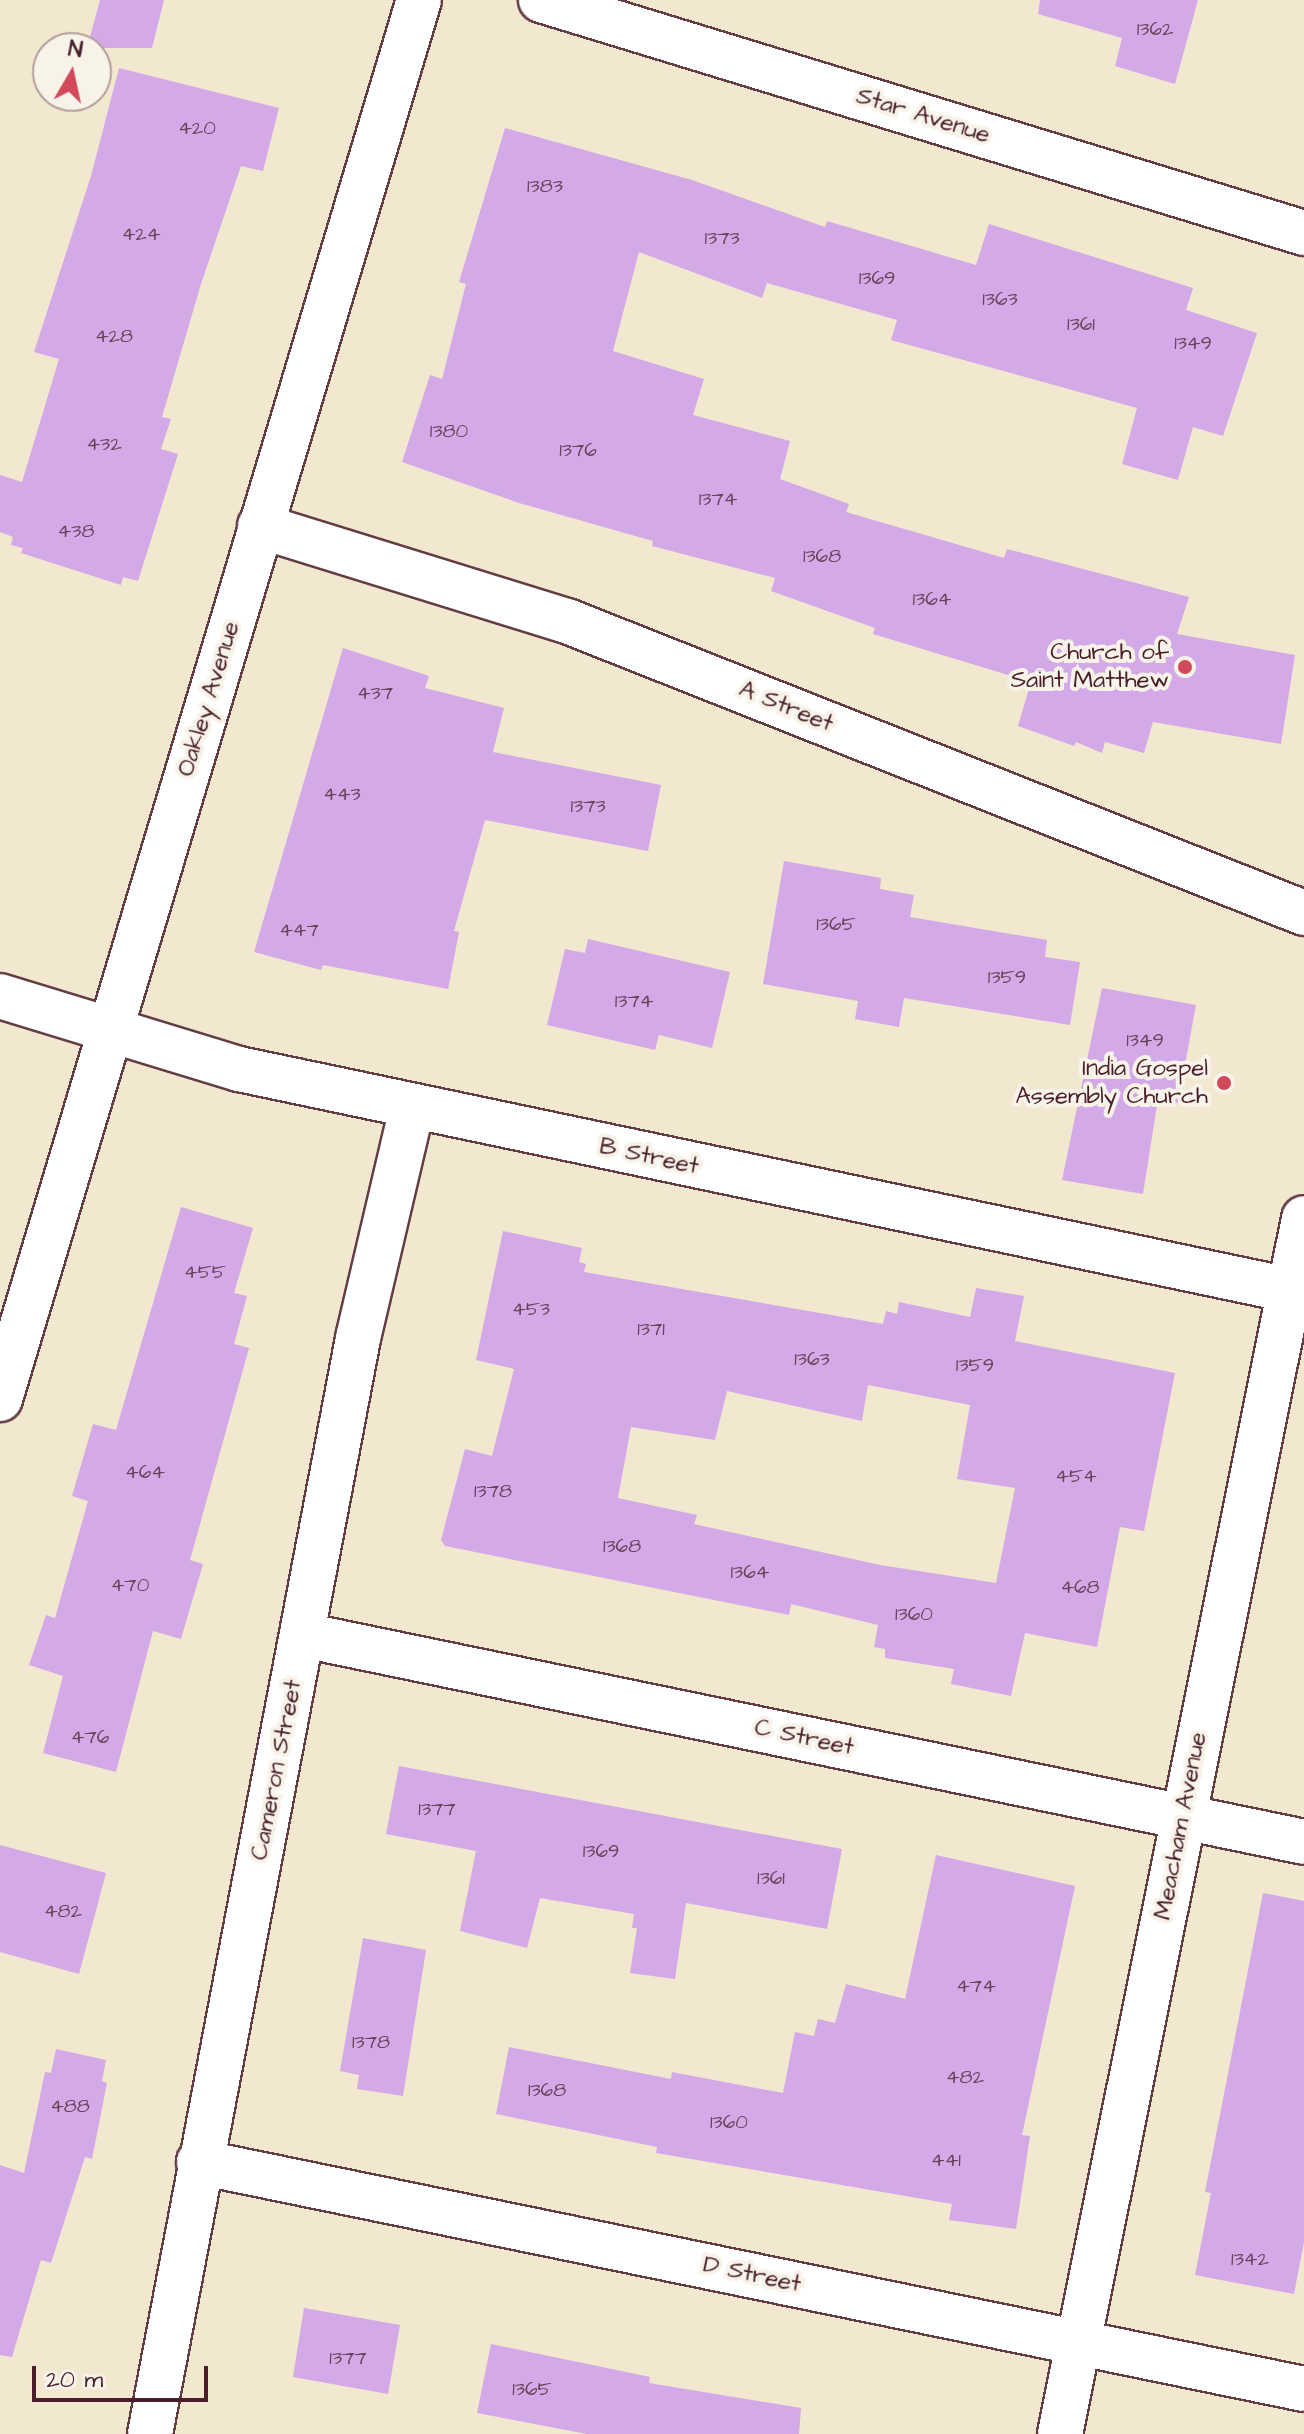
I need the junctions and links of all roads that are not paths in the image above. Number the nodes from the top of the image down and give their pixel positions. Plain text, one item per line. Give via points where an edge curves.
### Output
1 (419, 0) edge
2 (541, 0) edge
3 (1304, 233) edge
4 (260, 526) junction
5 (1304, 913) edge
6 (0, 996) edge
7 (110, 1029) junction
8 (412, 1108) junction
9 (1304, 1218) edge
10 (1296, 1291) edge
11 (0, 1399) edge
12 (303, 1635) junction
13 (1183, 1817) junction
14 (1304, 1842) edge
15 (199, 2162) junction
16 (1079, 2342) junction
17 (1304, 2389) edge
18 (150, 2434) edge
19 (1060, 2434) edge

1 - 4 street, Oakley Avenue
2 - 3 street, Star Avenue
4 - 5 street, A Street via 567,621
4 - 7 street, Oakley Avenue
6 - 7 street, B Street
7 - 8 street, B Street via 239,1069
7 - 11 street, Oakley Avenue
8 - 10 street, B Street
8 - 12 street, Cameron Street via 358,1338
9 - 10 street, Meacham Avenue
10 - 13 street, Meacham Avenue
12 - 13 street, C Street
12 - 15 street, Cameron Street
13 - 14 street, C Street
13 - 16 street, Meacham Avenue
15 - 16 street, D Street
15 - 18 street, Cameron Street
16 - 17 street, D Street
16 - 19 street, Meacham Avenue

